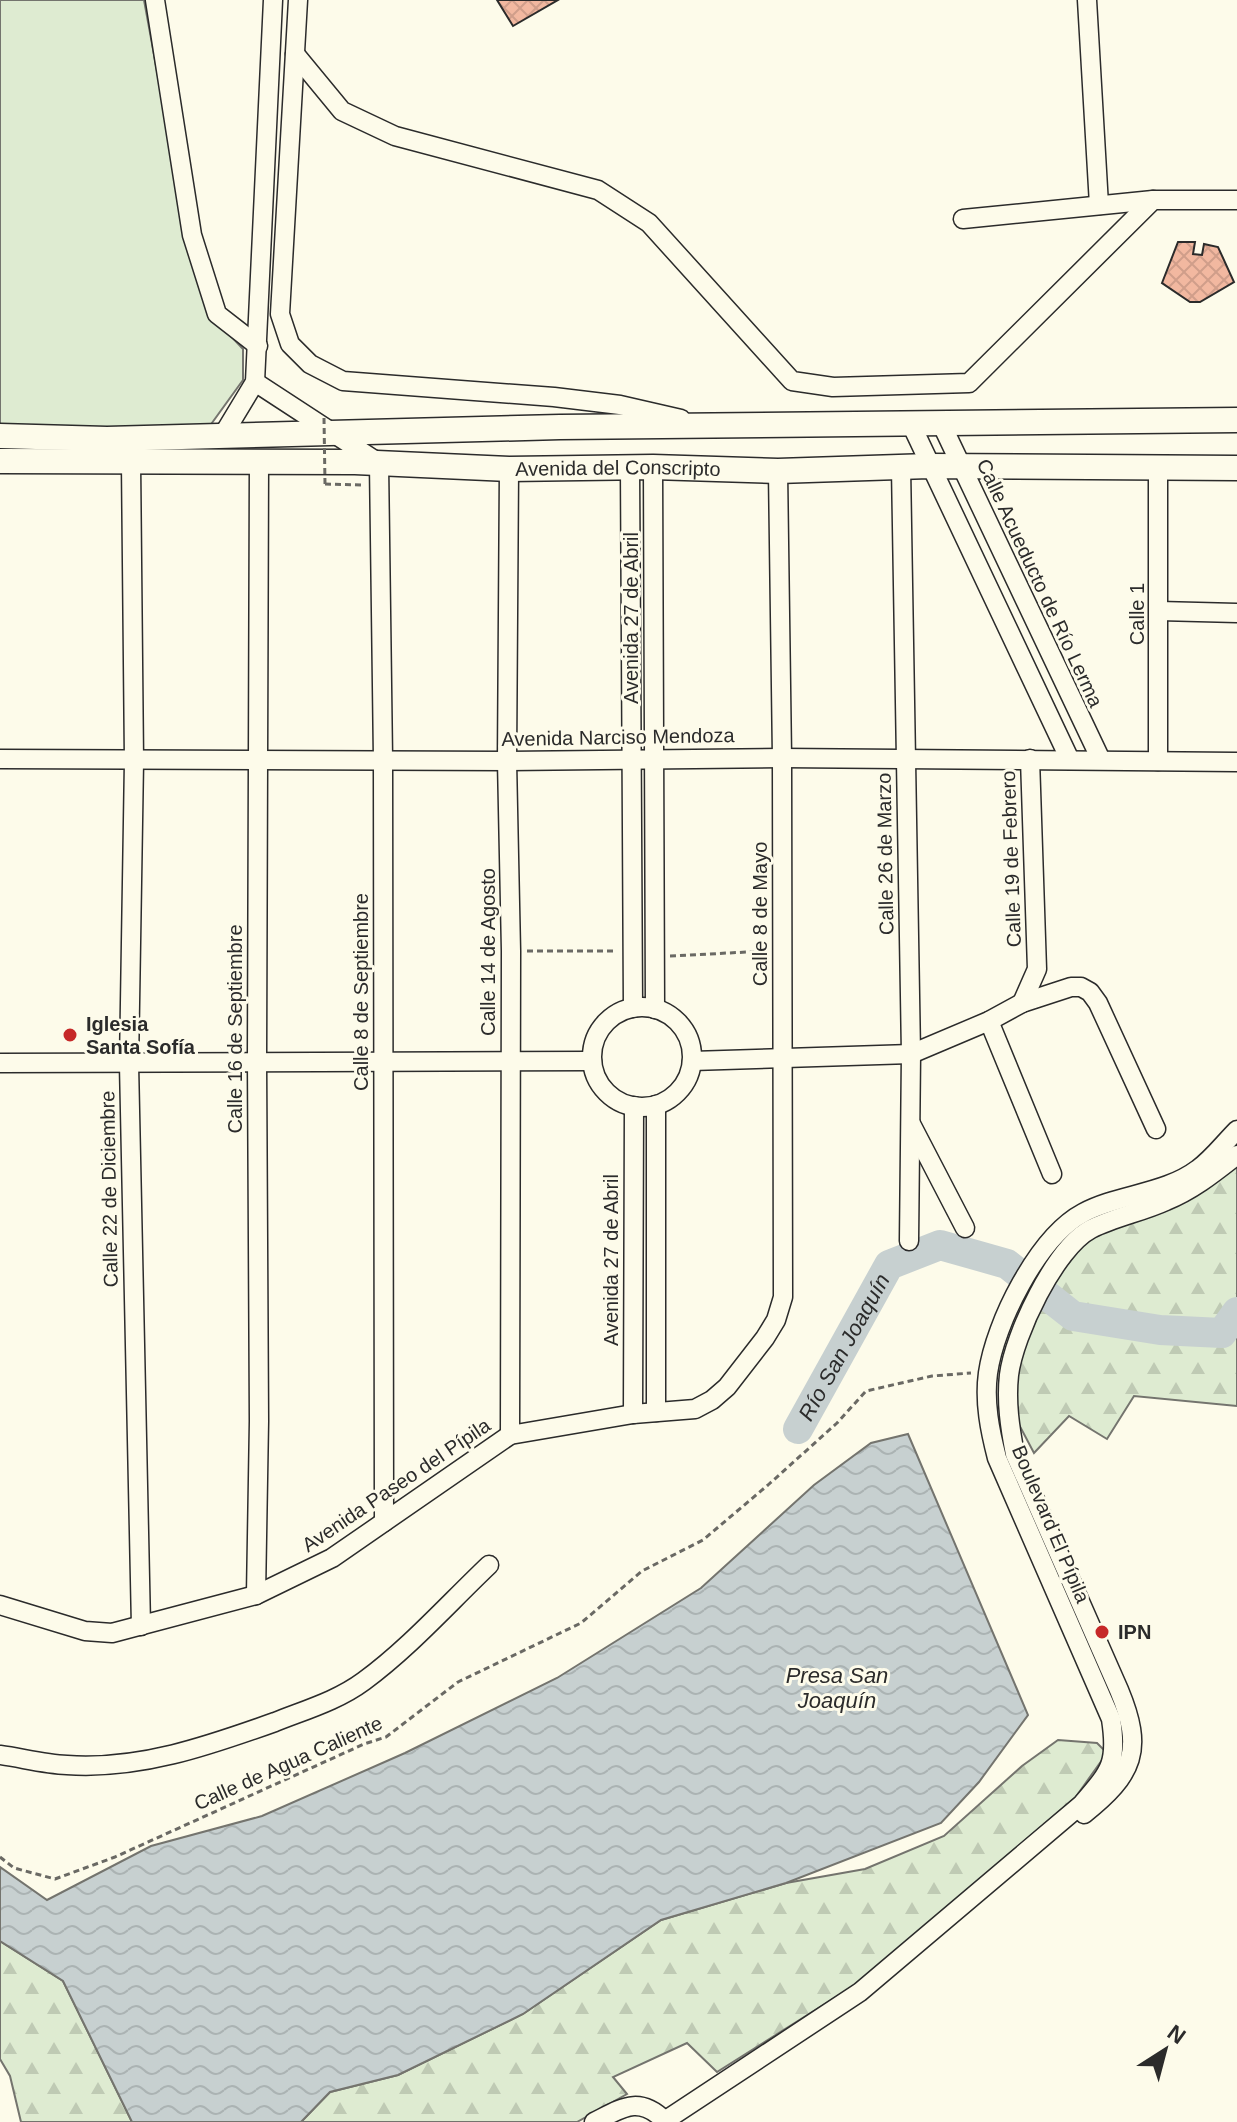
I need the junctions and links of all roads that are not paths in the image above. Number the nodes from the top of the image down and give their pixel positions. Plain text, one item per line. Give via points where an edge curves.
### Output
1 (155, 0) edge
2 (273, 0) edge
3 (298, 0) edge
4 (1087, 0) edge
5 (295, 54) junction
6 (1153, 200) junction
7 (1237, 200) edge
8 (1099, 205) junction
9 (963, 219) dead end
10 (258, 346) junction
11 (255, 382) junction
12 (1237, 420) edge
13 (941, 423) junction
14 (911, 424) junction
15 (327, 425) junction
16 (715, 427) junction
17 (223, 435) junction
18 (0, 436) edge
19 (0, 461) edge
20 (131, 462) junction
21 (259, 462) junction
22 (379, 463) junction
23 (929, 466) junction
24 (641, 467) junction
25 (901, 467) junction
26 (961, 467) junction
27 (1158, 467) junction
28 (717, 468) junction
29 (1237, 468) edge
30 (509, 469) junction
31 (778, 471) junction
32 (1159, 611) junction
33 (1237, 613) edge
34 (782, 758) junction
35 (0, 759) edge
36 (383, 759) junction
37 (653, 759) junction
38 (905, 759) junction
39 (1030, 759) junction
40 (257, 760) junction
41 (633, 760) junction
42 (1070, 760) junction
43 (1101, 760) junction
44 (134, 761) junction
45 (507, 761) junction
46 (1158, 761) junction
47 (1237, 762) edge
48 (1022, 1003) junction
49 (633, 1008) junction
50 (655, 1009) junction
51 (989, 1021) junction
52 (911, 1054) junction
53 (383, 1060) junction
54 (782, 1060) junction
55 (257, 1061) junction
56 (510, 1061) junction
57 (592, 1061) junction
58 (692, 1061) junction
59 (0, 1063) edge
60 (129, 1064) junction
61 (656, 1105) junction
62 (634, 1106) junction
63 (909, 1119) junction
64 (1156, 1129) dead end
65 (1237, 1130) edge
66 (1237, 1155) edge
67 (1052, 1174) dead end
68 (965, 1228) dead end
69 (909, 1241) dead end
70 (1039, 1272) junction
71 (756, 1351) joint
72 (656, 1412) junction
73 (633, 1414) junction
74 (510, 1435) junction
75 (384, 1522) junction
76 (489, 1565) dead end
77 (256, 1595) junction
78 (0, 1605) edge
79 (141, 1626) junction
80 (0, 1755) edge
81 (862, 1995) junction
82 (594, 2122) edge
83 (664, 2122) edge
84 (682, 2122) edge

1 - 10 street via 192,235 217,314
2 - 10 street
3 - 5 street
4 - 8 street
5 - 6 street via 342,111 395,136 598,190 649,223 792,381 833,387 969,383
5 - 16 street via 280,314 290,344 310,364 343,381 620,405
6 - 7 street
6 - 8 street
8 - 9 street
10 - 11 street
11 - 15 street
11 - 17 street
12 - 13 main road, Avenida del Conscripto
13 - 14 main road, Avenida del Conscripto
13 - 26 street, Calle Acueducto de Río Lerma
14 - 16 main road, Avenida del Conscripto
14 - 23 street
15 - 16 main road, Avenida del Conscripto via 402,431
15 - 17 main road, Avenida del Conscripto
15 - 22 street
16 - 28 main road
17 - 18 main road, Avenida del Conscripto
19 - 20 main road, Avenida del Conscripto
20 - 21 main road, Avenida del Conscripto
20 - 44 street, Calle 22 de Diciembre
21 - 22 main road, Avenida del Conscripto
21 - 40 street, Calle 16 de Septiembre
22 - 30 main road, Avenida del Conscripto
22 - 36 street, Calle 8 de Septiembre
23 - 25 main road, Avenida del Conscripto
23 - 26 main road, Avenida del Conscripto
23 - 42 street
24 - 28 main road, Avenida del Conscripto
24 - 30 main road, Avenida del Conscripto
24 - 37 street, Avenida 27 de Abril
24 - 41 street, Avenida 27 de Abril
25 - 31 main road, Avenida del Conscripto
25 - 38 street, Calle 26 de Marzo
26 - 27 main road, Avenida del Conscripto
26 - 43 street, Calle Acueducto de Río Lerma
27 - 29 main road, Avenida del Conscripto
27 - 32 street, Calle 1
28 - 31 main road, Avenida del Conscripto
30 - 45 street, Calle 14 de Agosto
31 - 34 street, Calle 8 de Mayo
32 - 33 street
32 - 46 street, Calle 1
34 - 37 street, Avenida Narciso Mendoza
34 - 38 street, Avenida Narciso Mendoza
34 - 54 street, Calle 8 de Mayo
35 - 44 street, Avenida Narciso Mendoza
36 - 40 street, Avenida Narciso Mendoza
36 - 45 street, Avenida Narciso Mendoza
36 - 53 street, Calle 8 de Septiembre
37 - 41 street, Avenida Narciso Mendoza
37 - 50 street, Avenida 27 de Abril
38 - 39 street, Avenida Narciso Mendoza
38 - 52 street, Calle 26 de Marzo
39 - 42 street, Avenida Narciso Mendoza
39 - 48 street, Calle 19 de Febrero via 1037,969
40 - 44 street, Avenida Narciso Mendoza
40 - 55 street, Calle 16 de Septiembre
41 - 45 street, Avenida Narciso Mendoza
41 - 49 street, Avenida 27 de Abril
42 - 43 street, Avenida Narciso Mendoza
43 - 46 street, Avenida Narciso Mendoza
44 - 60 street, Calle 22 de Diciembre
45 - 56 street, Calle 14 de Agosto
46 - 47 street, Avenida Narciso Mendoza
48 - 51 street
48 - 64 street via 1071,987 1090,992
49 - 50 street
49 - 57 street via 602,1026
50 - 58 street via 683,1028
51 - 52 street
51 - 67 street
52 - 54 street
52 - 63 street, Calle 26 de Marzo
53 - 55 street
53 - 56 street
53 - 75 street, Calle 8 de Septiembre
54 - 58 street
54 - 71 street, Calle 8 de Mayo via 783,1297 776,1320
55 - 60 street
55 - 77 street, Calle 16 de Septiembre
56 - 57 street
56 - 74 street, Calle 14 de Agosto
57 - 62 street via 605,1090
58 - 61 street via 681,1089
59 - 60 street
60 - 79 street, Calle 22 de Diciembre
61 - 62 street
61 - 72 street
62 - 73 street, Avenida 27 de Abril
63 - 68 street
63 - 69 street, Calle 26 de Marzo
65 - 70 street, Boulevard El Pípila via 1197,1170 1083,1213 1049,1240
66 - 70 street, Boulevard El Pípila via 1201,1184 1089,1230
70 - 81 street, Boulevard El Pípila via 1018,1290 998,1337 988,1374 988,1422 1017,1508 1111,1719 1115,1746 1110,1767 1082,1804
70 - 81 street, Boulevard El Pípila via 1036,1300 1009,1373 1009,1423 1015,1454 1129,1714 1131,1755 1110,1794
71 - 72 street, Avenida Paseo del Pípila via 712,1400 695,1409
72 - 73 street, Avenida Paseo del Pípila
73 - 74 street, Avenida Paseo del Pípila
74 - 75 street, Avenida Paseo del Pípila
75 - 77 street, Avenida Paseo del Pípila via 332,1558
76 - 80 street via 397,1654 333,1700 221,1742 151,1760 67,1765
77 - 79 street, Avenida Paseo del Pípila
78 - 79 street, Avenida Paseo del Pípila via 85,1631 112,1633
81 - 83 street, Boulevard El Pípila
81 - 84 street, Boulevard El Pípila
82 - 83 street via 635,2105

